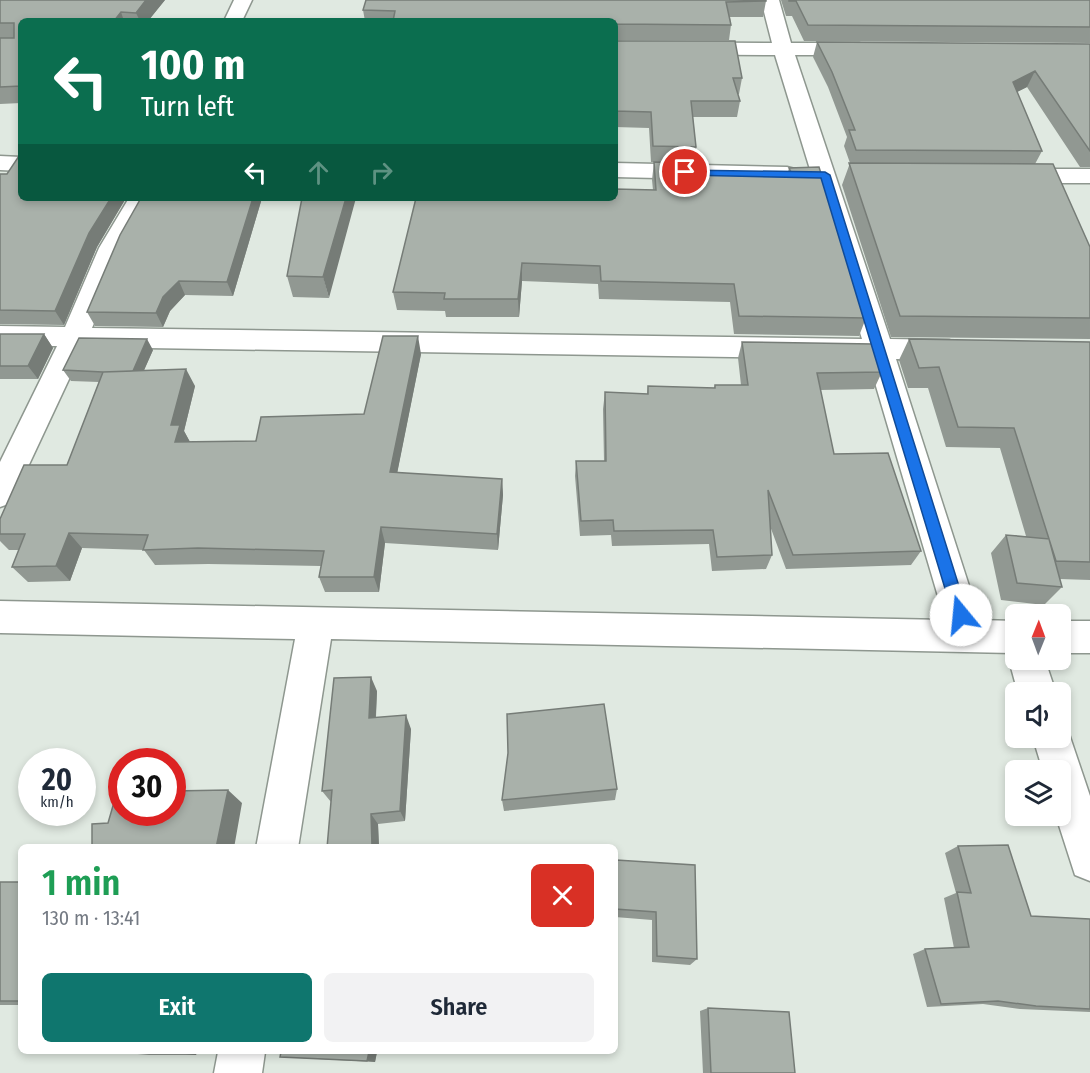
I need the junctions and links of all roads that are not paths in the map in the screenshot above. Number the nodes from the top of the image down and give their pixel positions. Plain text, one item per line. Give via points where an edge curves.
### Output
1 (243, 0) edge
2 (771, 0) edge
3 (234, 18) edge
4 (618, 48) edge
5 (783, 48) junction
6 (878, 49) edge
7 (0, 164) edge
8 (18, 164) edge
9 (618, 171) edge
10 (837, 175) junction
11 (986, 176) edge
12 (1090, 176) edge
13 (139, 201) edge
14 (0, 336) edge
15 (75, 337) junction
16 (878, 350) junction
17 (972, 350) edge
18 (0, 494) edge
19 (0, 617) edge
20 (316, 623) junction
21 (968, 637) junction
22 (1005, 637) edge
23 (1071, 637) edge
24 (1090, 637) edge
25 (1055, 748) edge
26 (278, 844) edge
27 (1090, 860) edge
28 (242, 1054) edge
29 (238, 1073) edge

1 - 3 street
2 - 5 street
4 - 5 street
5 - 6 street
5 - 10 street
7 - 8 street
9 - 10 street
10 - 16 street
11 - 12 street
13 - 15 street via 112,248
14 - 15 street
15 - 16 street
15 - 18 street
16 - 17 street
16 - 21 street
19 - 20 street
20 - 21 street
20 - 26 street
21 - 22 street
23 - 24 street
25 - 27 street
28 - 29 street

